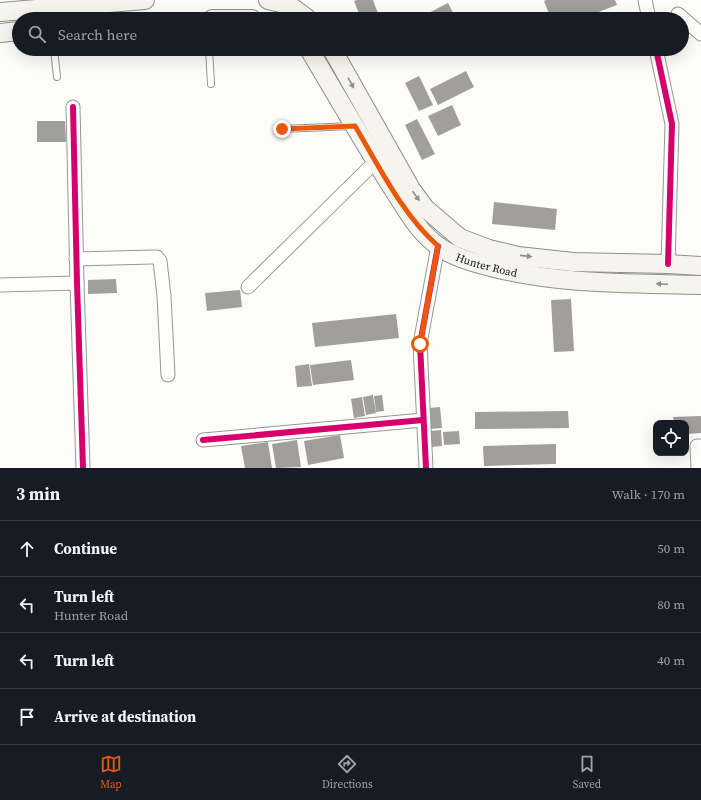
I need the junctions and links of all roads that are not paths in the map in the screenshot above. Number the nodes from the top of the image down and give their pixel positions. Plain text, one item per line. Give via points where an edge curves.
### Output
1 (135, 0) edge
2 (145, 0) edge
3 (268, 0) edge
4 (645, 0) edge
5 (0, 12) edge
6 (298, 12) edge
7 (648, 12) edge
8 (689, 24) edge
9 (12, 32) edge
10 (0, 33) edge
11 (701, 34) edge
12 (55, 56) edge
13 (209, 56) edge
14 (313, 56) edge
15 (336, 56) edge
16 (657, 56) edge
17 (57, 77) dead end
18 (211, 84) dead end
19 (73, 107) dead end
20 (355, 126) junction
21 (282, 129) dead end
22 (376, 161) junction
23 (438, 246) junction
24 (76, 259) junction
25 (668, 264) junction
26 (701, 266) edge
27 (77, 283) junction
28 (0, 285) edge
29 (701, 285) edge
30 (248, 287) dead end
31 (168, 375) dead end
32 (423, 420) junction
33 (203, 440) dead end
34 (701, 446) edge
35 (83, 468) edge
36 (426, 468) edge
37 (698, 468) edge

1 - 2 main road
1 - 5 main road
3 - 6 main road via 289,5
4 - 7 street
8 - 11 street
9 - 10 main road
12 - 17 lane
13 - 18 lane
14 - 20 main road, Hunter Road
15 -> 25 main road, Hunter Road via 411,189 425,208 460,238 518,256 573,262
16 - 25 street via 672,124
19 - 24 street
20 - 21 lane
20 - 22 main road, Hunter Road
22 - 23 main road, Hunter Road via 410,216
22 - 30 street
29 -> 23 main road, Hunter Road via 542,278 470,262
23 - 32 street via 420,344
24 - 27 street
24 - 31 street via 152,257 160,261
25 - 26 main road, Hunter Road
27 - 28 street
27 - 35 street
32 - 33 street
32 - 36 street
34 - 37 street via 697,446

